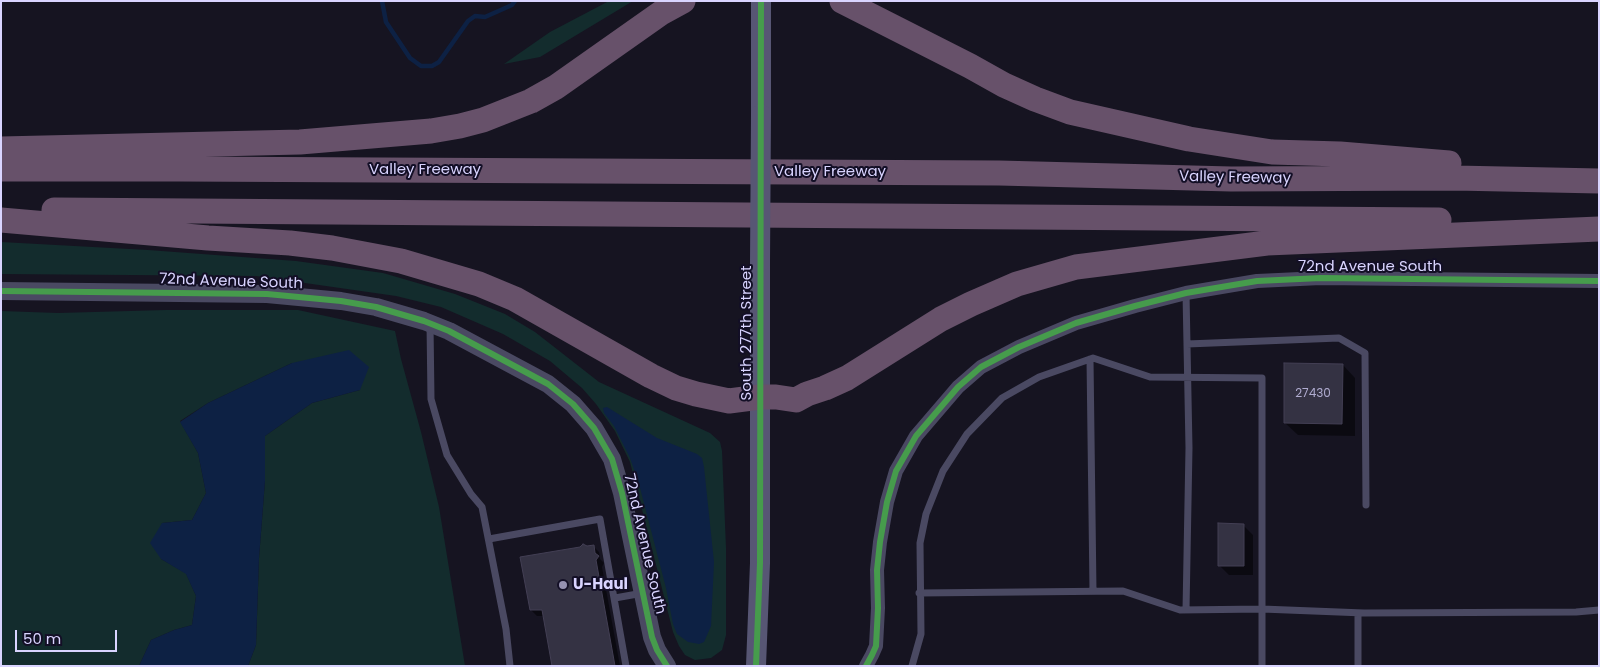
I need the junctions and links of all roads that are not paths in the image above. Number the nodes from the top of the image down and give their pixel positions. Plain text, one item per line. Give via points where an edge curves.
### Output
1 (683, 1) edge
2 (761, 1) edge
3 (842, 1) edge
4 (1, 149) edge
5 (1, 169) edge
6 (1599, 171) edge
7 (1599, 181) edge
8 (1, 210) edge
9 (1, 220) edge
10 (1599, 221) edge
11 (1599, 229) edge
12 (1599, 281) edge
13 (1, 291) edge
14 (1186, 293) junction
15 (430, 324) junction
16 (1187, 344) junction
17 (1090, 359) junction
18 (1188, 378) junction
19 (760, 397) junction
20 (1366, 505) dead end
21 (489, 539) junction
22 (1092, 591) junction
23 (643, 593) junction
24 (919, 593) junction
25 (614, 598) junction
26 (1262, 609) junction
27 (1186, 610) junction
28 (1599, 610) edge
29 (1358, 613) junction
30 (510, 666) edge
31 (626, 666) edge
32 (667, 666) edge
33 (756, 666) edge
34 (866, 666) edge
35 (912, 666) edge
36 (1262, 666) edge
37 (1358, 666) edge

1 - 4 highway via 661,12 556,87 531,101 460,126 300,142
2 - 19 main road, South 277th Street, bridge
3 - 6 highway via 1035,99 1070,112 1189,139 1272,152
5 - 7 highway, Valley Freeway via 999,173 1231,179
8 - 10 highway
9 - 19 highway via 290,243 401,261 479,284 515,299 676,388 729,401
11 - 19 highway via 1267,243 1076,267 1017,284 970,304 847,378 796,400
12 - 14 street, 72nd Avenue South via 1321,278 1257,282
13 - 15 street, 72nd Avenue South via 267,294 376,307
14 - 16 lane
14 - 34 street, 72nd Avenue South via 1076,322 1019,346 981,367 938,409 916,436 896,471 880,542 876,641
15 - 21 lane via 431,399 447,455 482,507
15 - 23 street, 72nd Avenue South via 548,384 573,404 594,428 612,459 620,485
16 - 18 lane
16 - 20 lane via 1339,338 1365,353
17 - 18 lane via 1150,377
17 - 22 lane
17 - 24 lane via 1039,377 1002,398 967,434 943,472 926,514 920,543
18 - 26 lane via 1262,378
18 - 27 lane
19 - 33 main road, South 277th Street
21 - 25 lane via 600,519
21 - 30 lane
22 - 24 lane
22 - 27 lane via 1123,591
23 - 25 lane
23 - 32 street, 72nd Avenue South via 652,637
24 - 35 lane via 921,634
25 - 31 lane
26 - 27 lane
26 - 29 lane
26 - 36 lane
28 - 29 lane
29 - 37 lane

